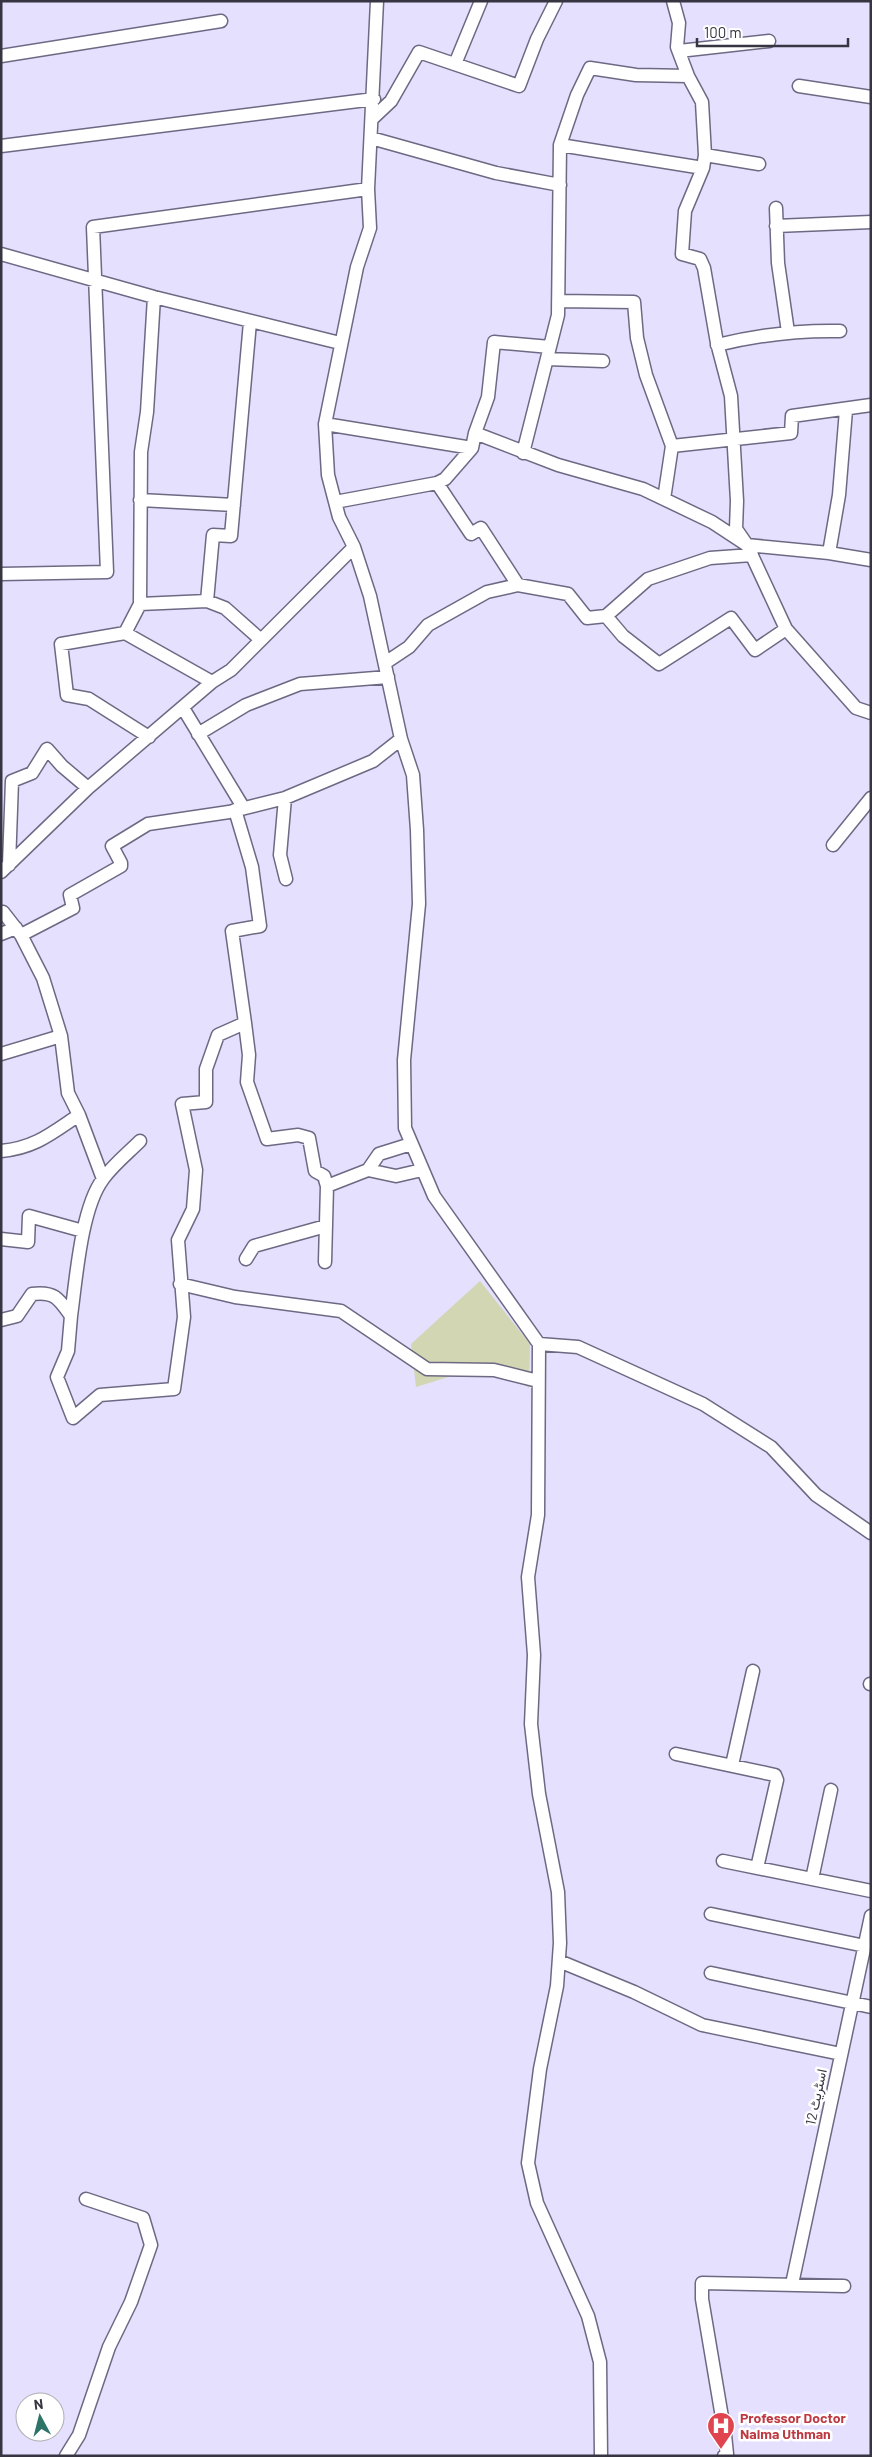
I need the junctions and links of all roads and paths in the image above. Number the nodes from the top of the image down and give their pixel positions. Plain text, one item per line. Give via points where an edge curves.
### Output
1 (377, 1) edge
2 (481, 1) edge
3 (556, 1) edge
4 (673, 1) edge
5 (221, 21) dead end
6 (769, 41) dead end
7 (679, 51) junction
8 (1, 56) edge
9 (455, 64) junction
10 (688, 76) junction
11 (799, 86) dead end
12 (871, 97) edge
13 (374, 99) junction
14 (372, 118) junction
15 (371, 138) junction
16 (560, 145) junction
17 (1, 146) edge
18 (704, 162) junction
19 (759, 164) dead end
20 (560, 185) junction
21 (368, 189) junction
22 (776, 208) dead end
23 (871, 222) edge
24 (776, 226) junction
25 (1, 254) edge
26 (94, 280) junction
27 (154, 297) junction
28 (558, 301) junction
29 (250, 322) junction
30 (840, 330) dead end
31 (788, 332) junction
32 (340, 344) junction
33 (717, 346) junction
34 (548, 353) junction
35 (602, 361) dead end
36 (871, 405) edge
37 (846, 410) junction
38 (324, 424) junction
39 (475, 433) junction
40 (734, 440) junction
41 (672, 446) junction
42 (472, 448) junction
43 (524, 453) junction
44 (437, 482) junction
45 (664, 499) junction
46 (140, 500) junction
47 (335, 502) junction
48 (234, 505) junction
49 (354, 547) junction
50 (749, 550) junction
51 (829, 553) junction
52 (871, 560) edge
53 (1, 574) edge
54 (518, 585) junction
55 (207, 601) junction
56 (140, 604) junction
57 (606, 616) junction
58 (786, 629) junction
59 (125, 633) junction
60 (261, 640) junction
61 (385, 663) junction
62 (388, 677) junction
63 (212, 682) junction
64 (182, 708) junction
65 (871, 713) edge
66 (198, 734) junction
67 (149, 737) junction
68 (401, 739) junction
69 (7, 781) edge
70 (88, 788) junction
71 (285, 798) junction
72 (871, 798) edge
73 (239, 808) junction
74 (833, 845) dead end
75 (5, 869) edge
76 (286, 879) dead end
77 (3, 912) dead end
78 (19, 932) junction
79 (1, 934) edge
80 (245, 1023) junction
81 (61, 1036) junction
82 (1, 1054) edge
83 (79, 1115) junction
84 (140, 1141) dead end
85 (411, 1144) junction
86 (1, 1151) edge
87 (368, 1170) junction
88 (422, 1170) junction
89 (103, 1179) junction
90 (327, 1186) junction
91 (326, 1226) junction
92 (83, 1231) junction
93 (1, 1239) edge
94 (246, 1259) dead end
95 (324, 1262) dead end
96 (180, 1284) junction
97 (71, 1316) junction
98 (1, 1320) edge
99 (538, 1344) junction
100 (538, 1381) junction
101 (871, 1533) edge
102 (753, 1671) dead end
103 (676, 1754) dead end
104 (732, 1765) junction
105 (831, 1790) dead end
106 (723, 1862) dead end
107 (757, 1868) junction
108 (812, 1879) junction
109 (871, 1891) edge
110 (710, 1914) dead end
111 (871, 1916) edge
112 (865, 1946) junction
113 (559, 1961) junction
114 (711, 1973) dead end
115 (852, 2003) junction
116 (871, 2007) edge
117 (841, 2054) junction
118 (86, 2200) dead end
119 (792, 2284) junction
120 (844, 2286) dead end
121 (66, 2456) edge
122 (601, 2456) edge
123 (724, 2456) edge

1 - 13 street
2 - 9 street
3 - 9 street via 519,86
4 - 7 street via 679,23
5 - 8 street
6 - 7 street
7 - 10 street
9 - 14 street via 419,52 391,101
10 - 16 street via 636,75 590,68 577,94
10 - 18 street via 702,102
11 - 12 street
13 - 14 street
13 - 17 street
14 - 15 street
15 - 20 street via 496,173
15 - 21 street
16 - 18 street
16 - 20 street
18 - 19 street
18 - 33 street via 684,211 682,254 700,259 704,268
20 - 28 street
21 - 26 street via 93,227
21 - 32 street via 370,228 357,267
22 - 24 street
23 - 24 street
24 - 31 street
25 - 26 street
26 - 27 street
26 - 53 street via 107,572
27 - 29 street
27 - 46 street
28 - 34 street via 558,315
28 - 41 street via 634,302 637,338 646,375
29 - 32 street
29 - 48 street
30 - 31 street
31 - 33 street via 756,335
32 - 38 street
33 - 40 street via 731,396
34 - 35 street
34 - 39 street via 494,342 488,397
34 - 43 street
36 - 37 street
37 - 40 street via 792,416 791,434
37 - 51 street via 839,495
38 - 42 street
38 - 47 street via 328,474
39 - 42 street
39 - 43 street
40 - 41 street
40 - 50 street via 736,529
41 - 45 street
42 - 44 street via 445,479
43 - 45 street via 558,466 643,489
44 - 47 street
44 - 54 street via 471,534 481,528
45 - 50 street via 712,522
46 - 48 street
46 - 56 street
47 - 49 street
48 - 55 street via 231,536 213,536
49 - 60 street
49 - 61 street via 370,596
50 - 51 street
50 - 57 street via 710,558 648,579
50 - 58 street
51 - 52 street
54 - 57 street via 568,594 587,618
54 - 61 street via 487,592 453,609 428,625 409,647
55 - 56 street
55 - 60 street via 225,608
56 - 59 street
57 - 58 street via 623,636 659,664 731,618 755,650
58 - 65 street via 856,708
59 - 63 street
59 - 67 street via 61,644 67,695 89,699
60 - 63 street via 231,670
61 - 62 street
62 - 66 street via 300,684 246,705
62 - 68 street
63 - 64 street
64 - 66 street
64 - 67 street
66 - 73 street
67 - 70 street
68 - 71 street via 373,760
68 - 85 street via 413,775 418,839 418,904 404,1060 405,1128
69 - 70 street via 32,773 48,749
69 - 75 street
70 - 75 street
71 - 73 street
71 - 76 street via 280,855
72 - 74 street
73 - 78 street via 145,826 112,846 121,866 70,895 73,908
73 - 80 street via 260,926 232,930
77 - 78 street
78 - 79 street
78 - 81 street via 43,978
80 - 90 street via 249,1055 247,1082 267,1139 298,1135 309,1138 314,1171 324,1176
80 - 96 street via 218,1035 206,1069 206,1102 182,1104 196,1170 193,1209 178,1240
81 - 82 street
81 - 83 street via 68,1093
83 - 86 street via 22,1149
83 - 89 street
84 - 89 street
85 - 87 street via 379,1154
85 - 88 street
87 - 88 street via 396,1176
87 - 90 street
88 - 99 street via 434,1196
89 - 92 street
90 - 91 street
91 - 94 street via 254,1246
91 - 95 street
92 - 93 street via 30,1216 28,1242
92 - 97 street
96 - 97 street via 184,1317 174,1389 100,1395 73,1418 57,1376 68,1351
96 - 100 street via 244,1298 341,1311 427,1369 494,1370
97 - 98 street via 57,1297 42,1292 32,1294 17,1316
99 - 100 street
99 - 101 street via 578,1347 703,1404 771,1447 816,1495
100 - 113 street via 538,1515 528,1577 534,1655 531,1724 539,1794 558,1892
102 - 104 street
103 - 104 street
104 - 107 street via 775,1775
105 - 108 street
106 - 107 street
107 - 108 street
108 - 109 street
110 - 112 street
111 - 112 street, اسٹریٹ 12
112 - 115 street, اسٹریٹ 12
113 - 117 street via 702,2025
113 - 122 street via 528,2163 537,2203 588,2316 600,2362
114 - 115 street
115 - 116 street
115 - 117 street, اسٹریٹ 12
117 - 119 street, اسٹریٹ 12
118 - 121 street via 143,2218 151,2245 79,2435
119 - 120 street
119 - 123 street via 702,2283 702,2300 725,2435 727,2454

